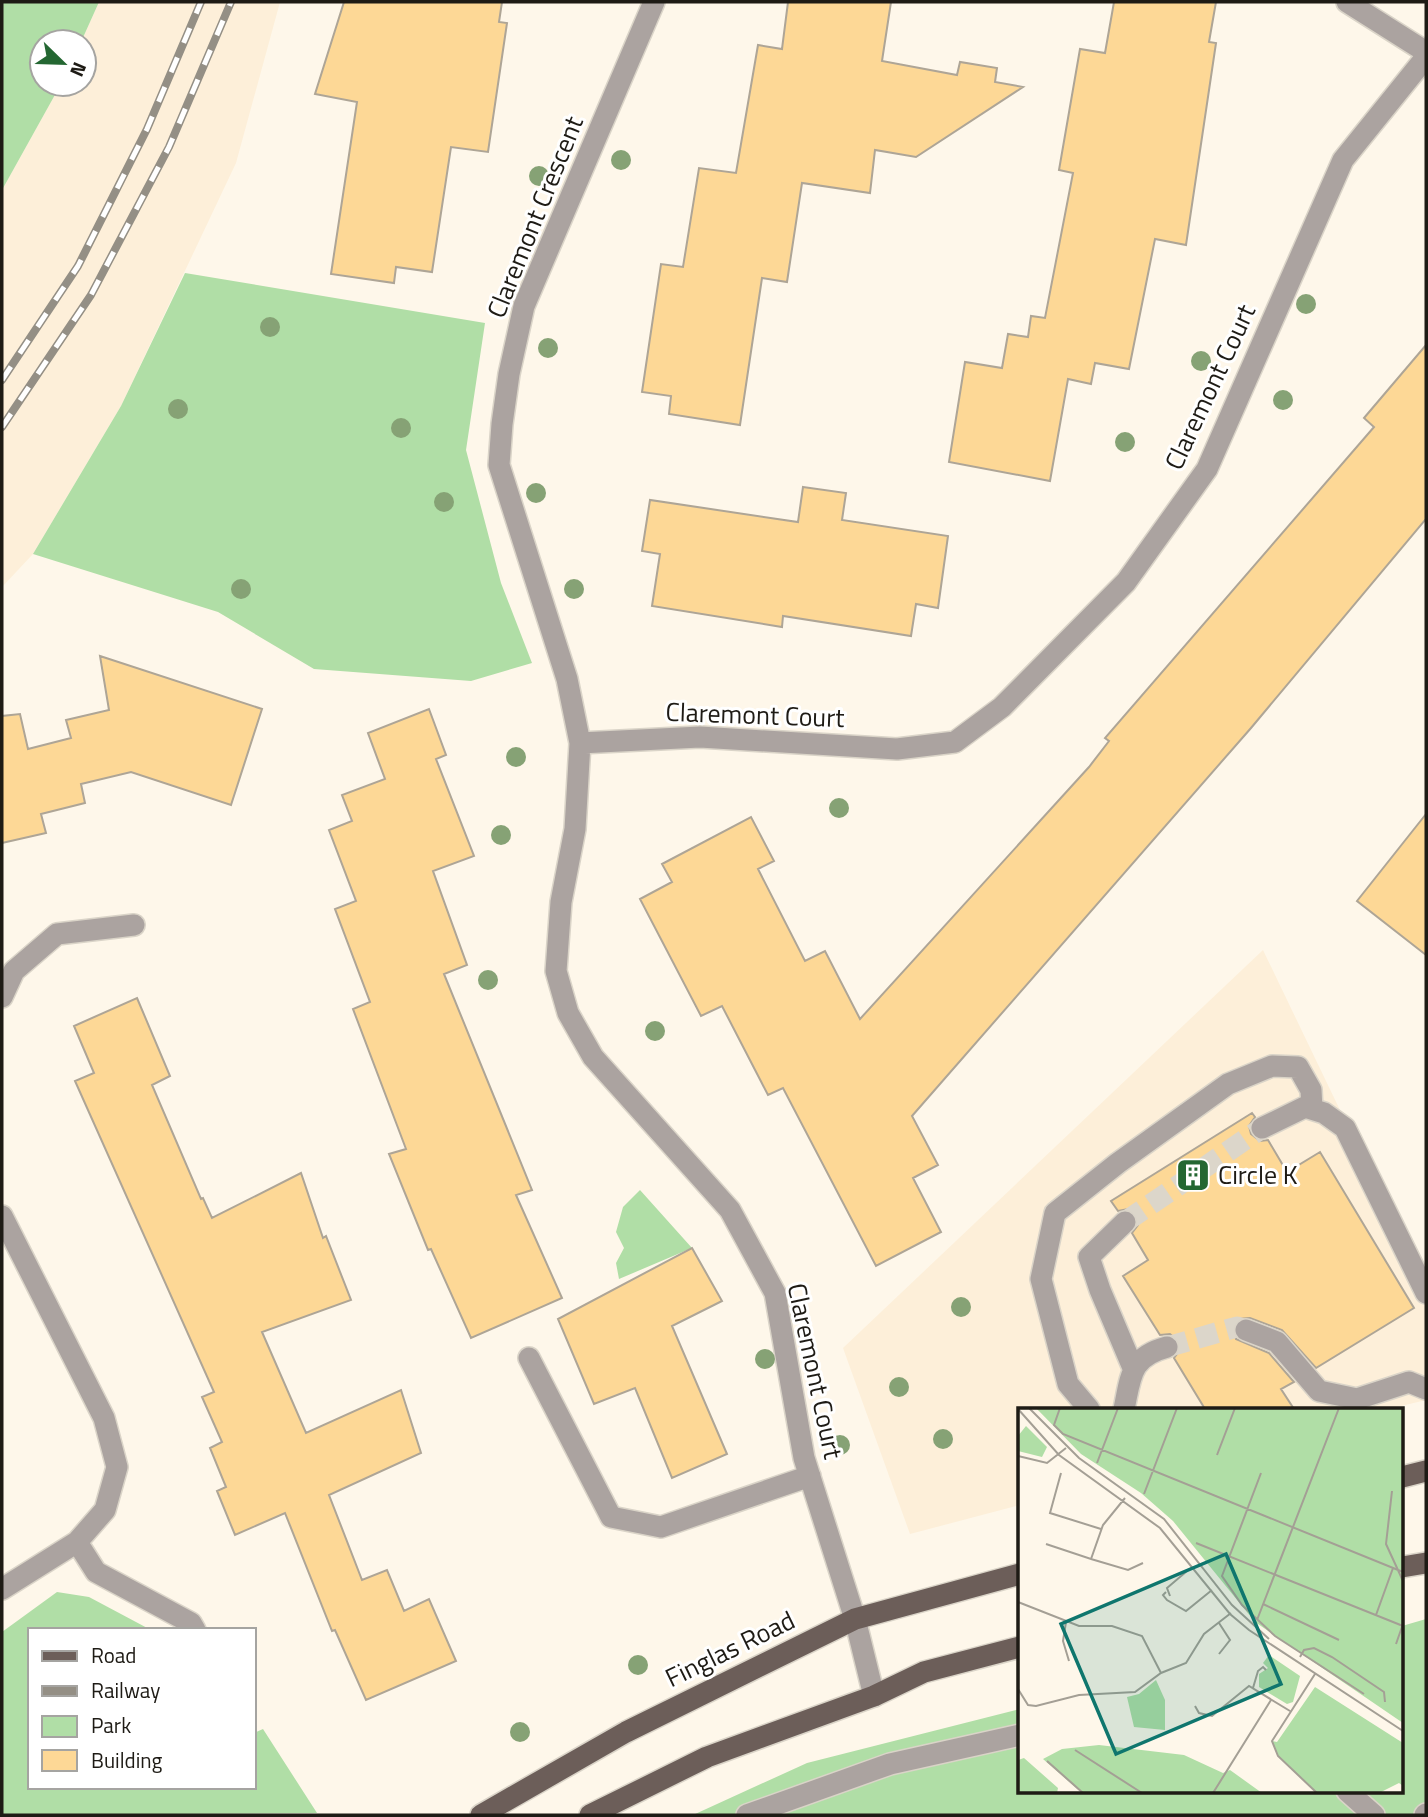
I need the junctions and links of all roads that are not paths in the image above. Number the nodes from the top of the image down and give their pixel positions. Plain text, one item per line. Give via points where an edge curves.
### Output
1 (654, 2) edge
2 (1347, 2) edge
3 (1426, 55) edge
4 (580, 743) junction
5 (134, 925) dead end
6 (2, 997) edge
7 (1312, 1109) junction
8 (1262, 1128) tunnel mouth
9 (2, 1216) edge
10 (1125, 1222) tunnel mouth
11 (1426, 1293) edge
12 (1246, 1331) tunnel mouth
13 (1167, 1347) tunnel mouth
14 (529, 1358) dead end
15 (1133, 1368) junction
16 (1424, 1383) edge
17 (1088, 1408) edge
18 (1124, 1408) edge
19 (1426, 1471) edge
20 (810, 1476) junction
21 (1404, 1476) edge
22 (77, 1542) junction
23 (1426, 1563) edge
24 (1404, 1567) edge
25 (1018, 1575) edge
26 (2, 1589) edge
27 (855, 1619) junction
28 (194, 1628) edge
29 (1018, 1648) edge
30 (874, 1696) junction
31 (1018, 1735) edge
32 (1348, 1792) edge
33 (481, 1815) edge
34 (590, 1815) edge
35 (747, 1815) edge
36 (1374, 1815) edge

1 - 4 street, Claremont Crescent via 524,306 502,424 499,465 566,679
2 - 3 street
3 - 4 street, Claremont Court via 1343,160 1207,469 1126,582 1002,707 955,741 897,749 700,737
4 - 20 street, Claremont Court via 576,829 561,902 556,971 568,1013 593,1057 730,1210 775,1293
5 - 6 street via 57,934 14,971
7 - 8 street via 1305,1107
7 - 11 street via 1345,1128
7 - 17 street via 1311,1090 1298,1067 1272,1066 1228,1084 1055,1213 1041,1279 1068,1384
9 - 22 street via 104,1418 117,1467 105,1510
10 - 15 street via 1089,1257
12 - 16 street via 1277,1342 1319,1391 1357,1399 1409,1382
13 - 15 street via 1151,1351
14 - 20 street via 611,1517 662,1527
15 - 18 street
19 - 21 main road
20 - 27 street, Claremont Court
22 - 26 street
22 - 28 street via 96,1572
23 - 24 main road
25 - 27 main road, Finglas Road
27 - 30 street, Claremont Court
27 - 33 main road, Finglas Road via 626,1732
29 - 30 main road via 925,1672
30 - 34 main road via 707,1757
31 - 35 street via 890,1764
32 - 36 street

